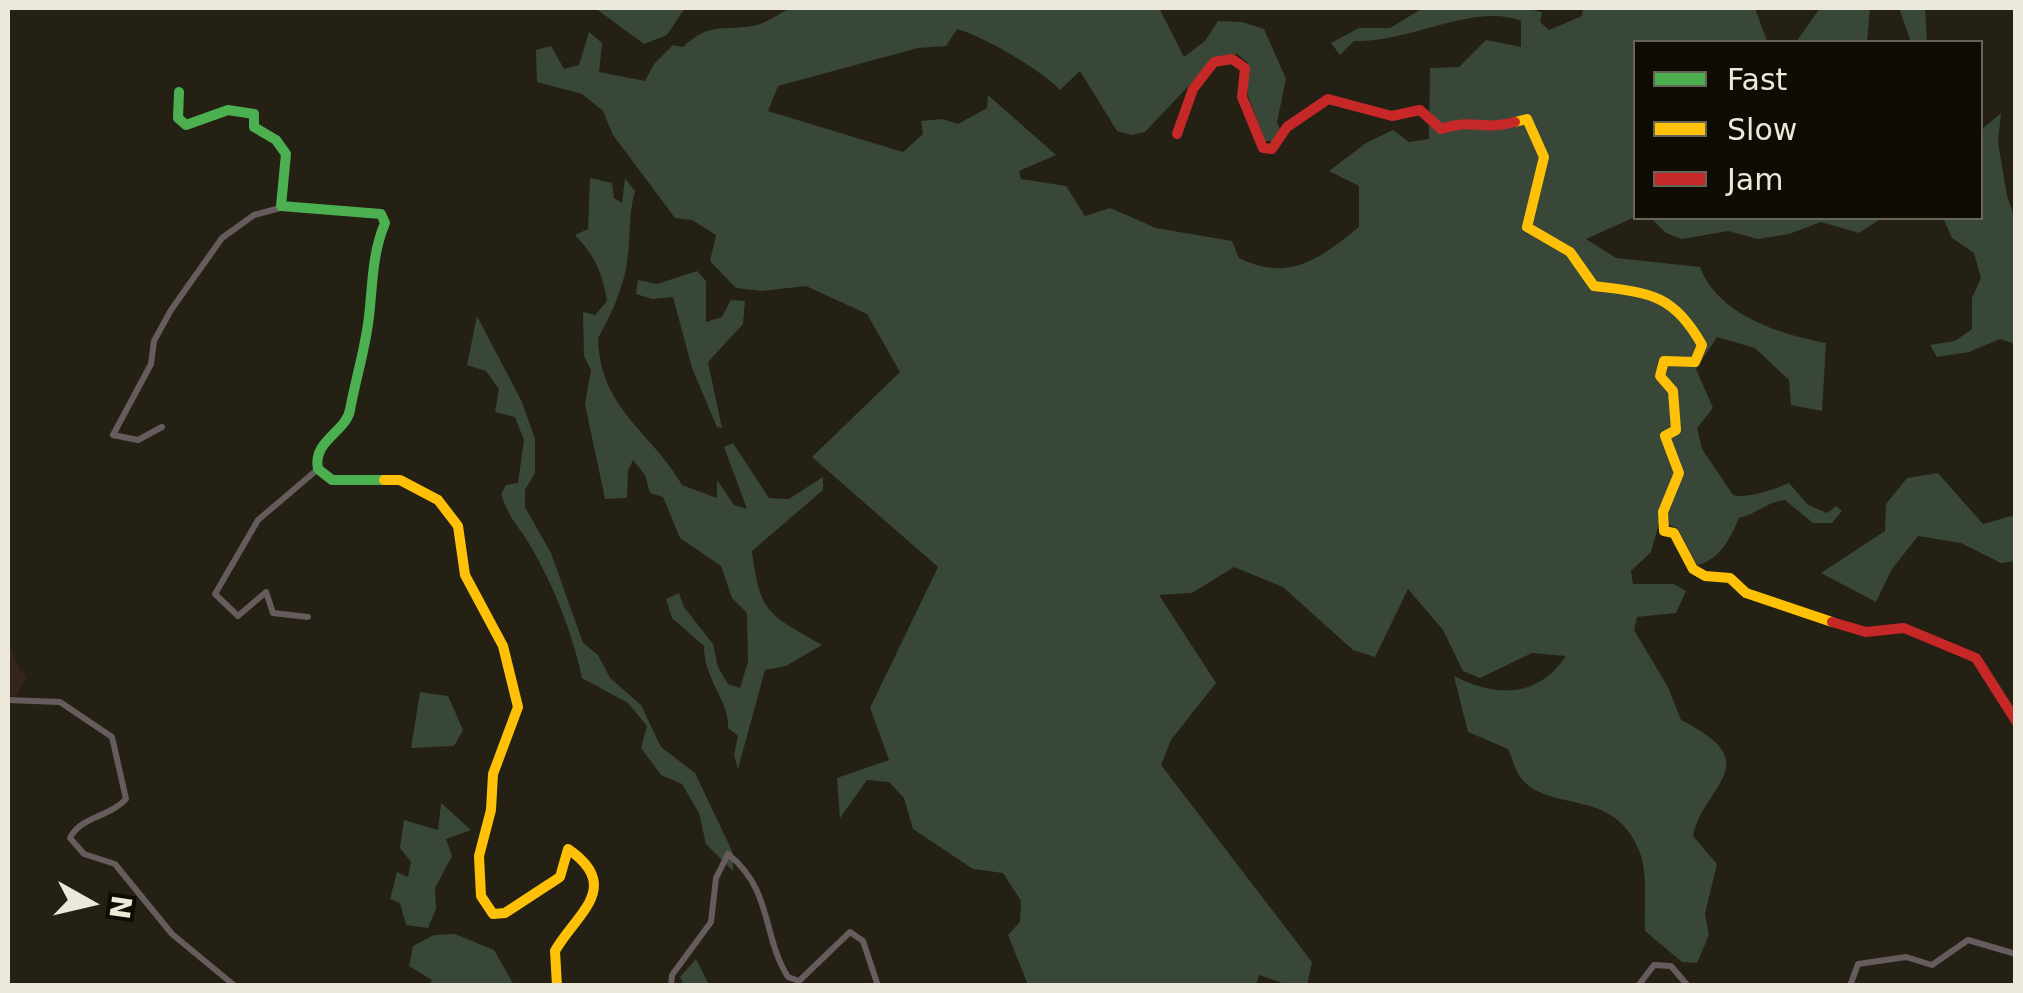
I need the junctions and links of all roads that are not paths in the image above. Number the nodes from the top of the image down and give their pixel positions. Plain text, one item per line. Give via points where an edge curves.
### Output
1 (180, 92) dead end
2 (1178, 134) dead end
3 (284, 208) junction
4 (162, 428) dead end
5 (318, 470) junction
6 (308, 617) dead end
7 (8, 700) edge
8 (2016, 721) edge
9 (2016, 954) edge
10 (235, 986) edge
11 (557, 986) edge
12 (671, 986) edge
13 (878, 986) edge
14 (1638, 986) edge
15 (1688, 986) edge
16 (1850, 986) edge

1 - 3 street via 178,118 186,125 228,110 254,114 254,127 286,154 279,203
2 - 8 street via 1193,89 1214,62 1232,59 1245,68 1242,97 1263,148 1272,149 1287,128 1328,99 1392,116 1420,110 1441,129 1463,121 1490,130 1526,119 1544,156 1528,227 1570,252 1594,286 1660,296 1685,311 1702,345 1694,362 1664,361 1660,376 1672,391 1676,430 1665,436 1679,473 1663,512 1664,531 1674,532 1693,569 1730,578 1753,598 1841,627 1868,632 1902,626 1947,652 1976,658
3 - 4 street via 254,215 222,238 162,325 152,364 113,435 138,440
3 - 5 street via 382,214 385,224 372,250 368,321 359,376 349,392 350,414 328,436 316,458
5 - 6 street via 258,520 215,594 238,616 266,592 273,613
5 - 11 street via 332,480 400,480 438,500 458,526 465,575 503,646 518,708 493,774 479,856 481,896 493,914 504,913 560,877 568,848 590,873 596,898 552,958
7 - 10 street via 60,702 112,737 126,799 75,828 70,838 84,854 115,864 172,934
9 - 16 street via 1968,940 1932,965 1906,957 1858,964
12 - 13 street via 711,922 716,878 728,854 742,866 771,919 788,977 800,981 850,932 862,940
14 - 15 street via 1654,965 1671,966

